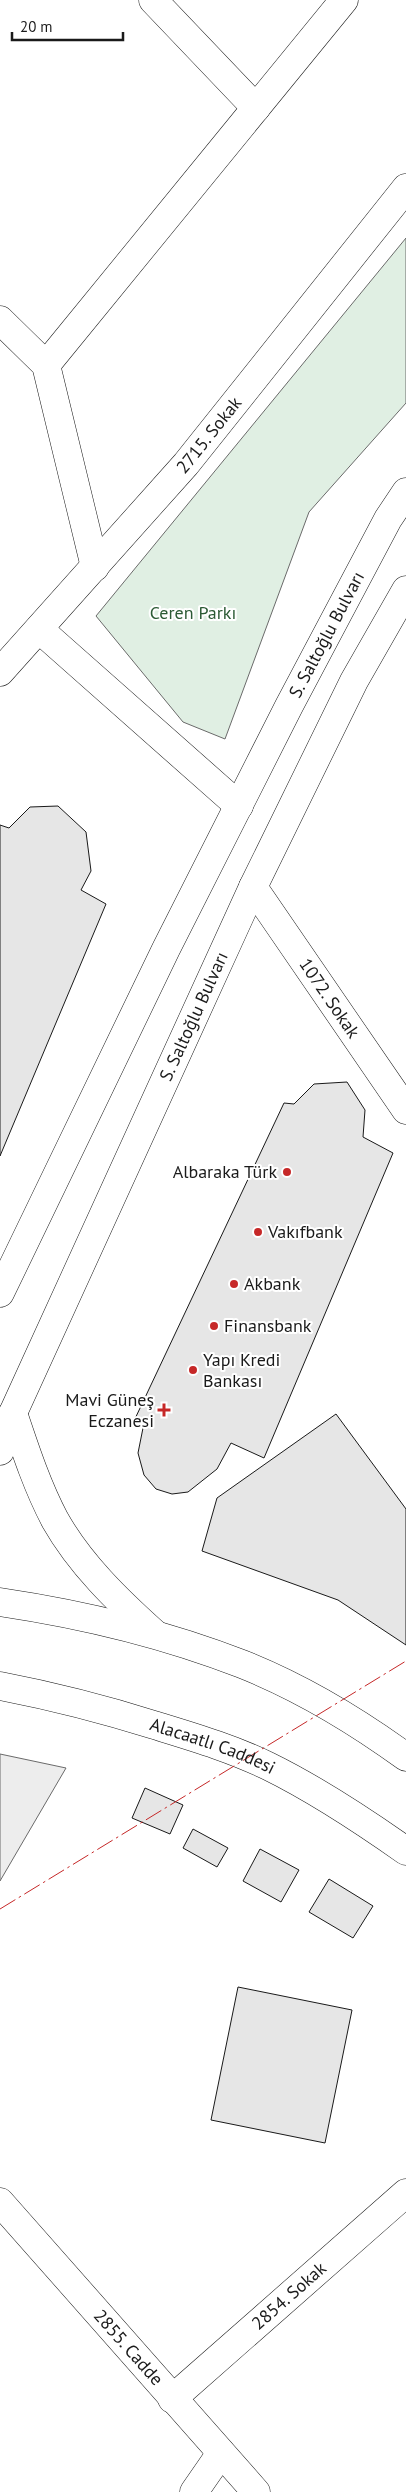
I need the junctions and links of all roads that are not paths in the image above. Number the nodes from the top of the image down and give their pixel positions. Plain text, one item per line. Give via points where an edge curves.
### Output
1 (153, 0) edge
2 (344, 0) edge
3 (256, 108) junction
4 (406, 188) edge
5 (0, 320) edge
6 (46, 365) junction
7 (406, 492) edge
8 (95, 566) junction
9 (406, 590) edge
10 (39, 630) junction
11 (0, 672) edge
12 (239, 806) junction
13 (253, 887) junction
14 (406, 1110) edge
15 (0, 1292) edge
16 (13, 1414) junction
17 (0, 1451) edge
18 (0, 1602) edge
19 (158, 1636) junction
20 (0, 1686) edge
21 (406, 1757) edge
22 (406, 1851) edge
23 (406, 2193) edge
24 (0, 2202) edge
25 (172, 2399) junction
26 (221, 2454) junction
27 (194, 2492) edge
28 (256, 2492) edge

1 - 3 main road
2 - 3 main road
3 - 6 main road
4 - 8 main road, 2715. Sokak via 186,464
5 - 6 main road
6 - 8 main road
7 - 12 main road, S. Saltoğlu Bulvarı via 388,519
8 - 10 main road, 2715. Sokak
9 - 13 main road, S. Saltoğlu Bulvarı via 354,681
10 - 11 main road, 2715. Sokak
10 - 12 main road
12 - 15 main road, S. Saltoğlu Bulvarı
13 - 14 main road, 1072. Sokak
13 - 16 main road, S. Saltoğlu Bulvarı
16 - 17 main road, S. Saltoğlu Bulvarı
16 - 19 main road via 44,1497 72,1547 111,1592
18 - 19 main road via 69,1614
19 - 21 main road via 242,1664 282,1683 347,1718
20 - 22 main road, Alacaatlı Caddesi via 99,1708 220,1745 312,1789
23 - 25 main road, 2854. Sokak
24 - 25 main road, 2855. Cadde
25 - 26 main road, 2855. Cadde
26 - 27 main road
26 - 28 main road, 2855. Cadde

